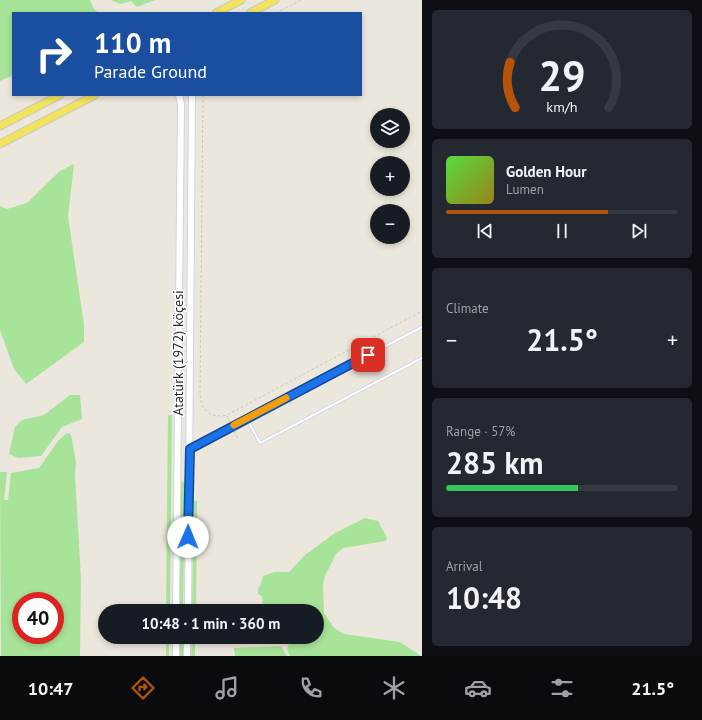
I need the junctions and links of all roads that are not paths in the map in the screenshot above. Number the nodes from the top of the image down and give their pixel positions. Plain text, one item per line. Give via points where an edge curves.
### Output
1 (241, 0) edge
2 (275, 0) edge
3 (218, 12) edge
4 (252, 12) edge
5 (58, 96) edge
6 (93, 96) edge
7 (179, 96) edge
8 (192, 96) edge
9 (0, 126) edge
10 (0, 144) edge
11 (179, 293) junction
12 (191, 294) junction
13 (422, 327) edge
14 (422, 358) edge
15 (247, 419) junction
16 (190, 449) junction
17 (178, 452) junction
18 (176, 604) edge
19 (188, 604) edge
20 (176, 644) edge
21 (187, 644) edge
22 (176, 656) edge
23 (187, 656) edge

1 - 3 main road
2 - 4 main road
5 - 9 main road
6 - 10 main road
7 - 11 street, Atatürk (1972) köçesi
8 - 12 street, Atatürk (1972) köçesi
11 - 12 street
11 - 17 street, Atatürk (1972) köçesi
12 - 16 street, Atatürk (1972) köçesi
13 - 15 lane
14 - 15 lane via 260,443
15 - 16 lane
16 - 17 street
16 - 19 street, Atatürk (1972) köçesi
17 - 18 street, Atatürk (1972) köçesi
20 - 22 street
21 - 23 street

